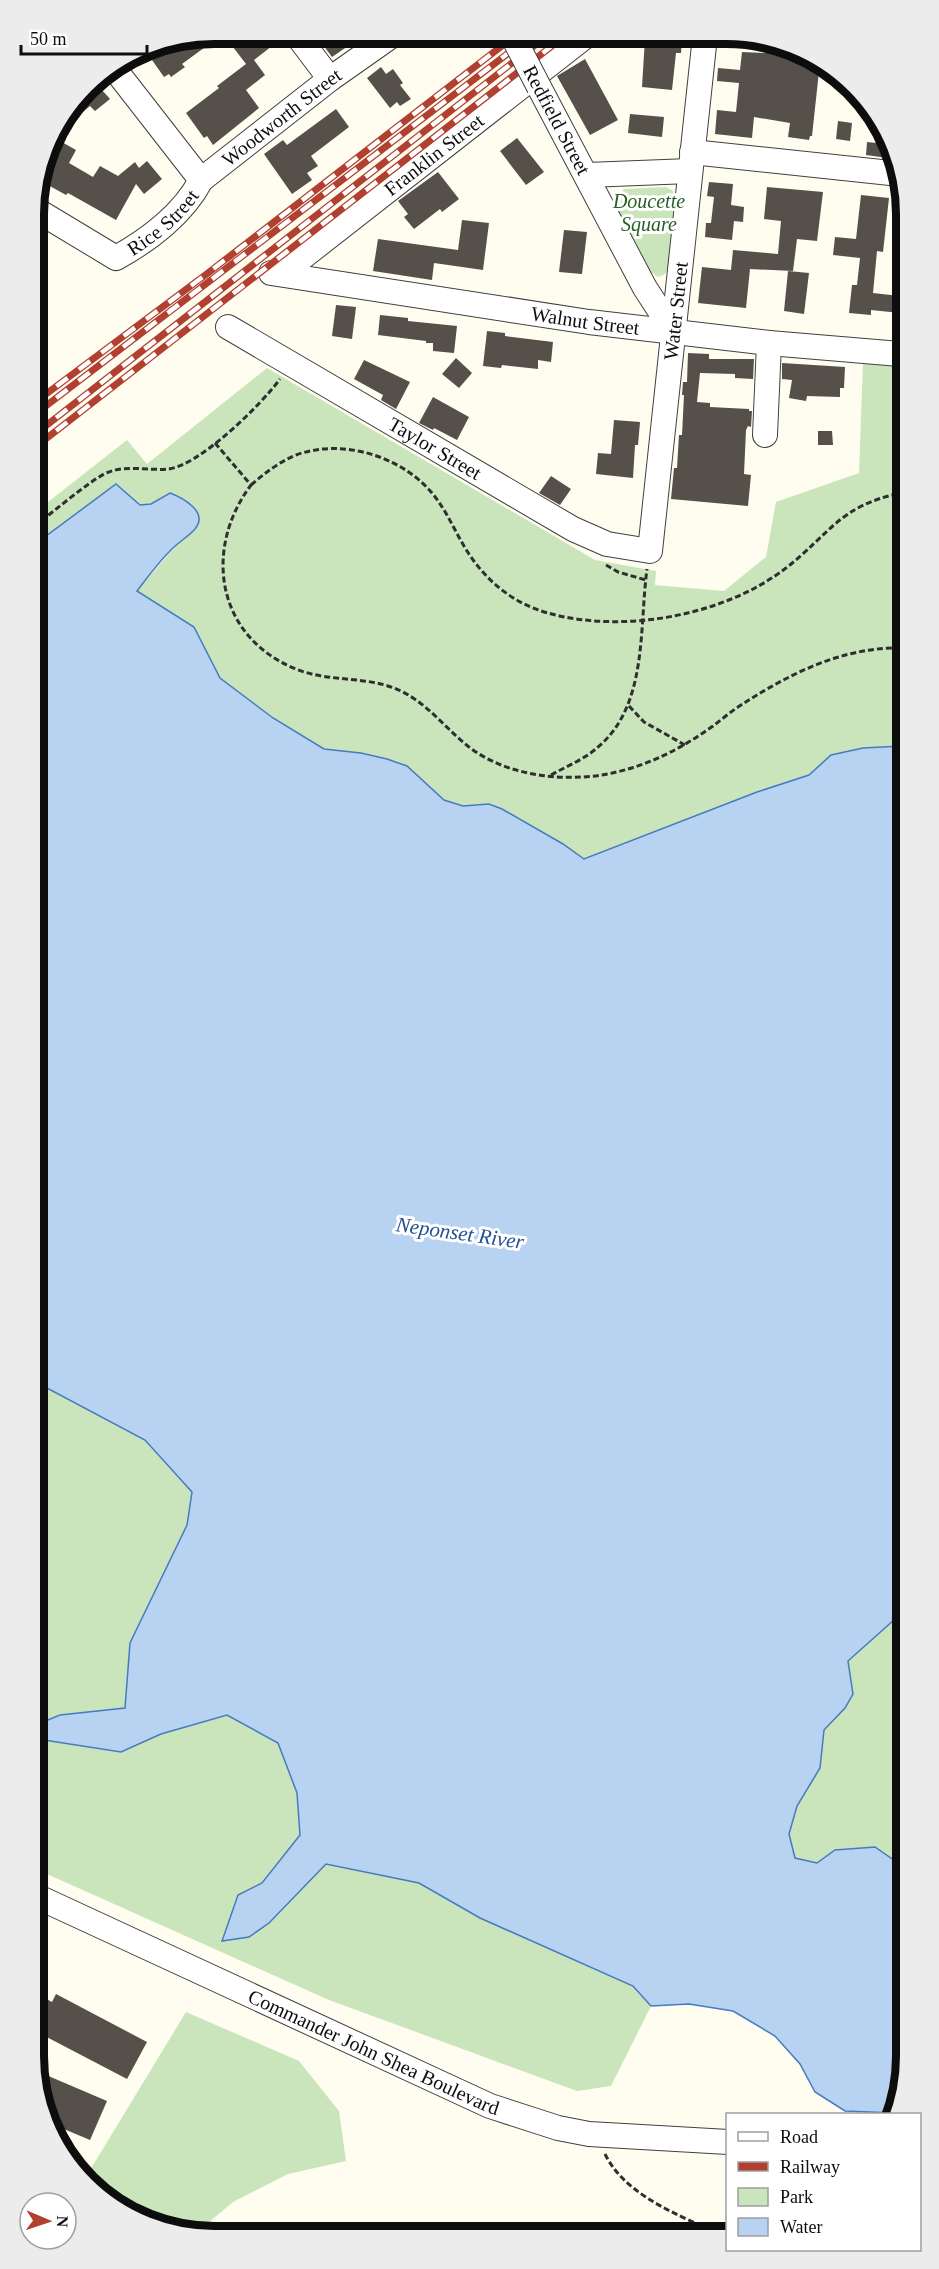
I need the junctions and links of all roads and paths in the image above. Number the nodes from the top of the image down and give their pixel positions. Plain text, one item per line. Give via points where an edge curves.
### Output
1 (304, 44) edge
2 (380, 44) edge
3 (517, 44) edge
4 (574, 44) edge
5 (704, 44) edge
6 (118, 73) edge
7 (330, 79) junction
8 (691, 161) junction
9 (891, 173) edge
10 (587, 175) junction
11 (201, 180) junction
12 (44, 215) edge
13 (276, 274) joint
14 (228, 327) dead end
15 (673, 331) junction
16 (769, 343) junction
17 (896, 361) edge
18 (286, 371) dead end
19 (896, 372) edge
20 (896, 389) edge
21 (765, 435) dead end
22 (215, 443) junction
23 (44, 519) edge
24 (650, 551) joint
25 (646, 580) dead end
26 (896, 649) edge
27 (629, 706) junction
28 (685, 745) junction
29 (549, 776) junction
30 (44, 1900) edge
31 (599, 2135) junction
32 (726, 2142) edge
33 (702, 2226) edge

1 - 7 street
2 - 7 street, Woodworth Street
3 - 10 street, Redfield Street, bridge
4 - 13 street, Franklin Street
5 - 8 street, Water Street
6 - 11 street
7 - 11 street, Woodworth Street
8 - 9 street
8 - 10 street
8 - 15 street, Water Street
10 - 15 street, Redfield Street via 645,288
11 - 12 street, Rice Street via 192,198 177,212 146,240 116,258
13 - 15 street, Walnut Street via 589,322
14 - 24 street, Taylor Street via 573,529 608,544
15 - 16 street, Walnut Street
15 - 24 street, Water Street
16 - 17 street, Walnut Street
16 - 21 street
18 - 22 path via 271,391
19 - 20 path
22 - 23 path via 178,468 125,469 105,474
22 - 29 path via 251,485 226,530 222,566 225,590 234,612 256,644 295,669 313,675 378,682 401,691 426,706 483,757 513,769
25 - 27 path via 636,684
26 - 28 path via 815,663 744,703
27 - 28 path via 644,722
27 - 29 path via 598,748
28 - 29 path via 646,764 615,772 583,777
30 - 31 street, Commander John Shea Boulevard via 490,2106 558,2128
31 - 32 street, Commander John Shea Boulevard
31 - 33 path via 611,2166 623,2180 672,2212

